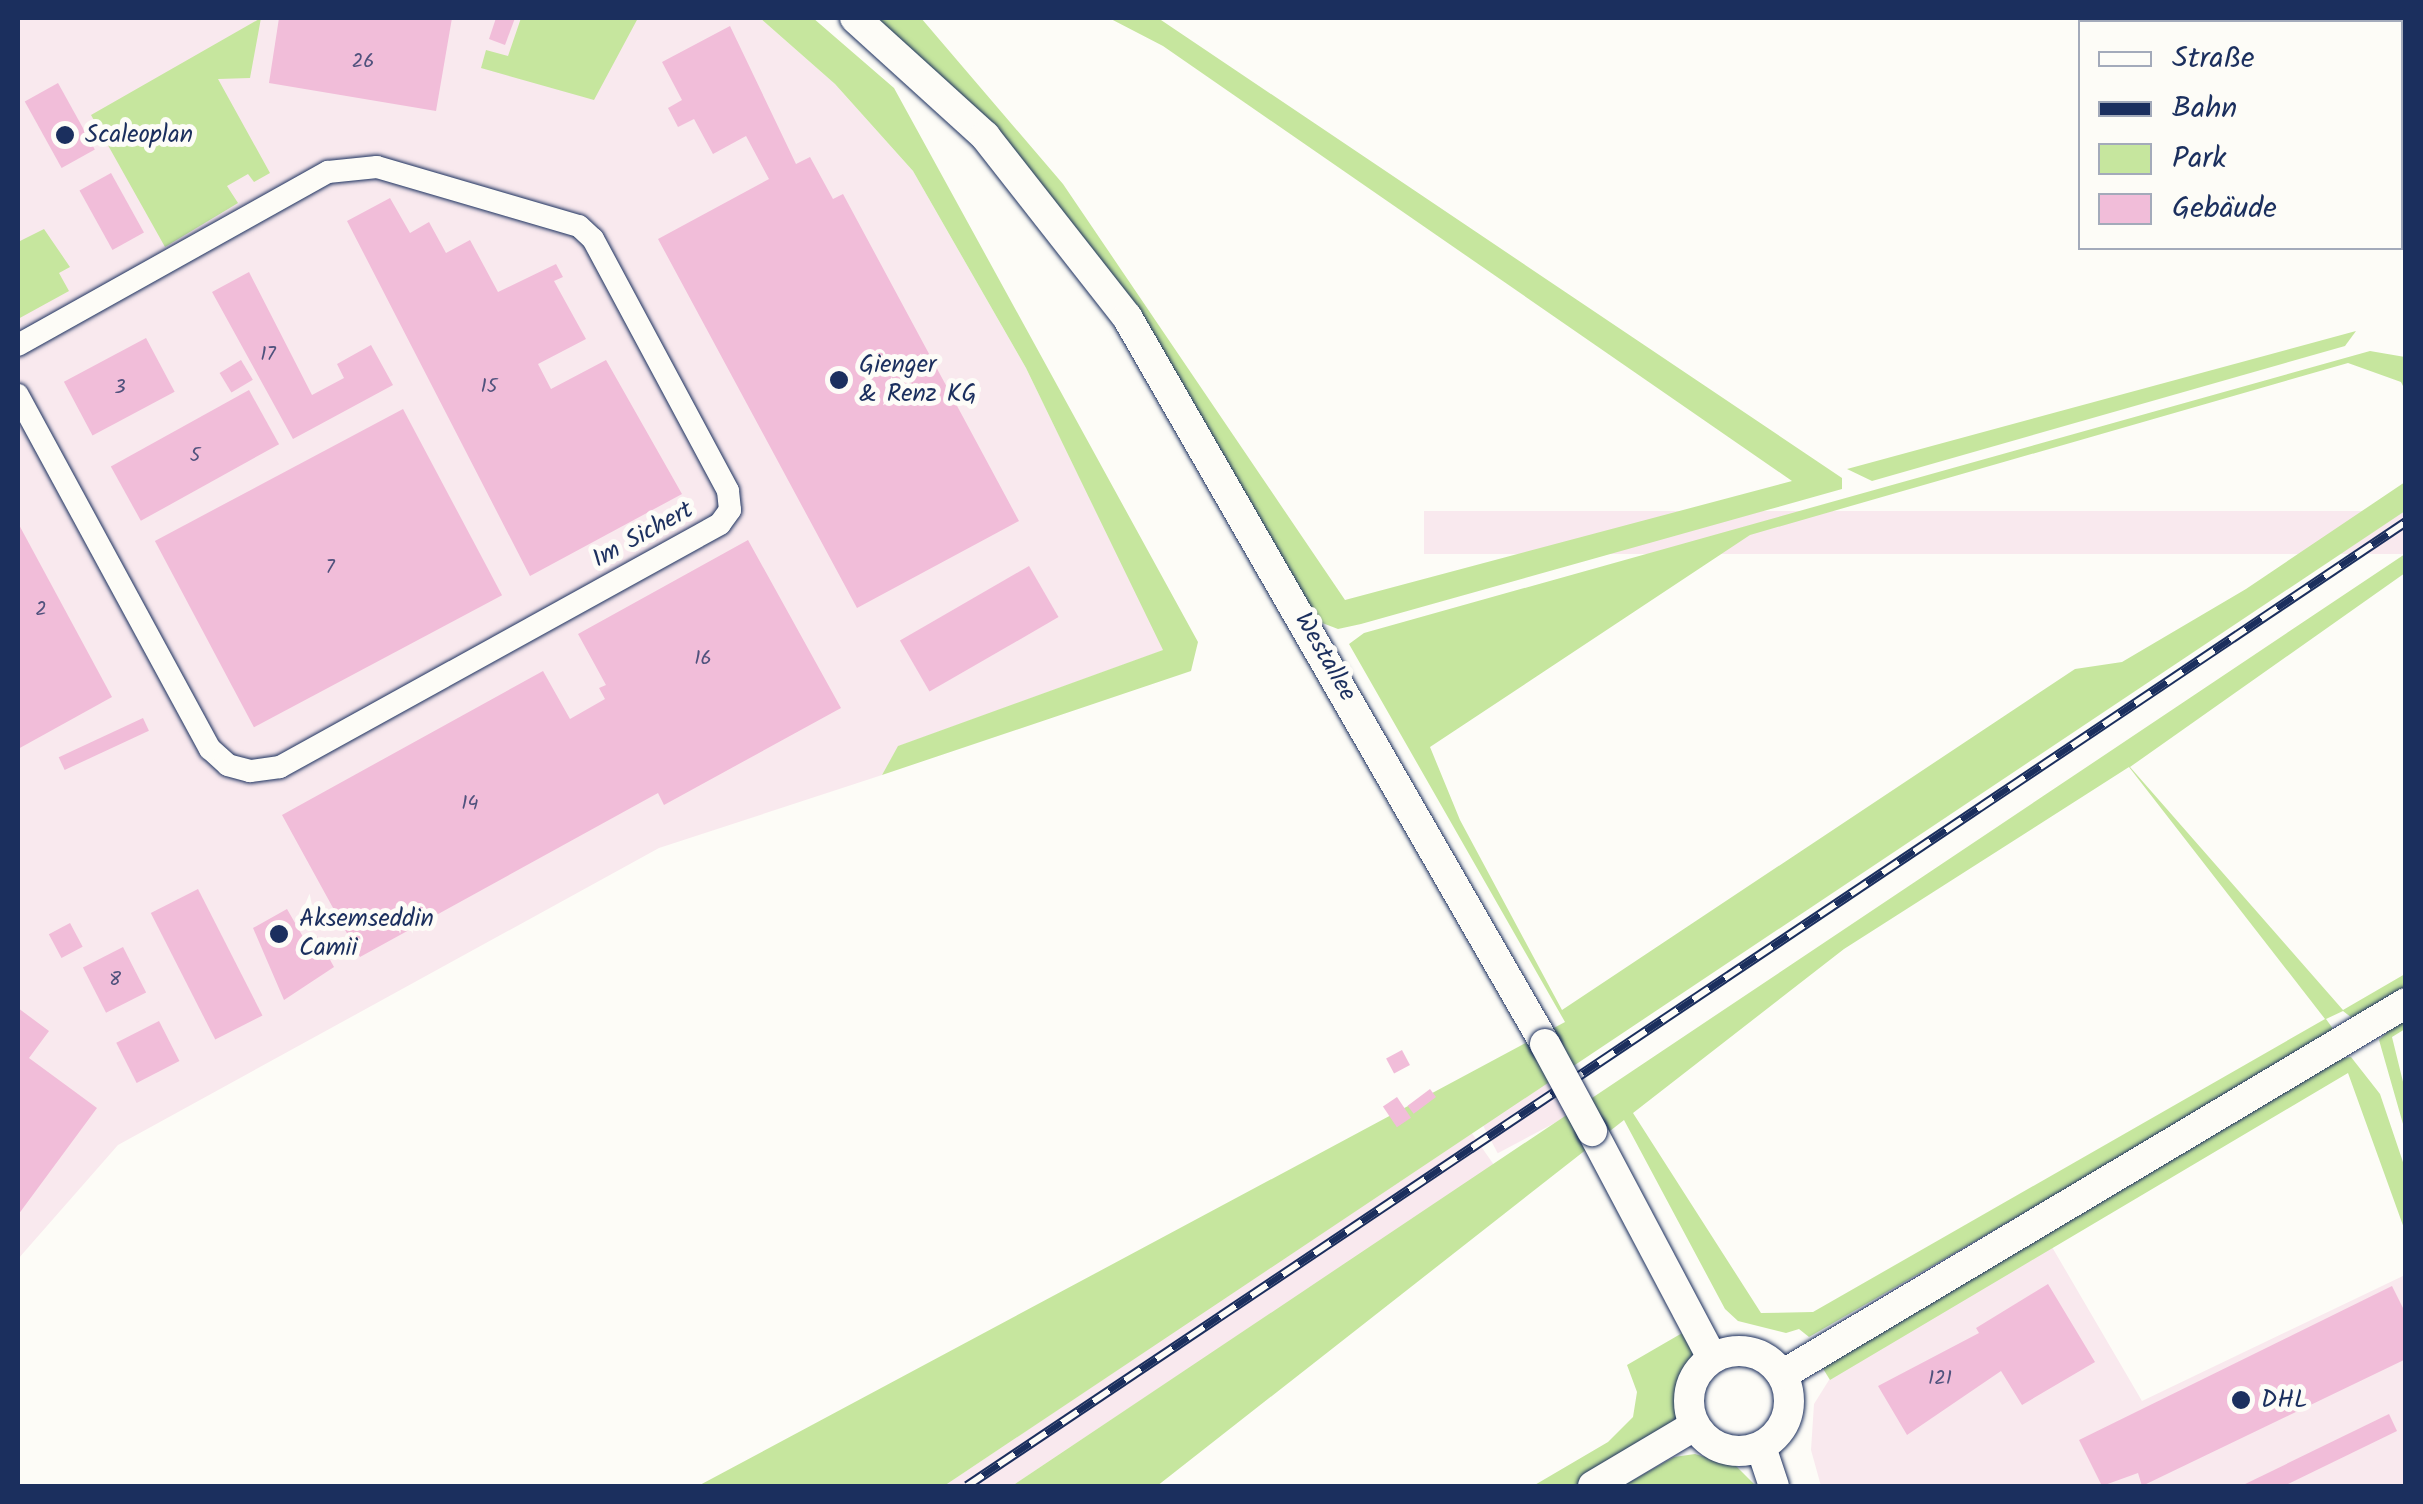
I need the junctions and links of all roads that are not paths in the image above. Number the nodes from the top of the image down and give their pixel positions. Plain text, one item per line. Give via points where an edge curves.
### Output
1 (854, 18) edge
2 (18, 345) edge
3 (18, 395) edge
4 (2406, 1003) edge
5 (1712, 1358) junction
6 (1782, 1375) junction
7 (1694, 1426) junction
8 (1761, 1447) junction
9 (1592, 1486) edge
10 (1774, 1486) edge

1 - 5 main road, Westallee, bridge via 985,136 1126,317 1545,1044
2 - 3 street, Im Sichert via 328,172 376,166 579,226 593,239 728,491 730,510 720,524 280,767 250,771 210,749
4 - 6 main road
5 - 6 main road via 1751,1352
5 - 7 main road via 1690,1387
6 - 8 main road via 1788,1415
7 - 8 main road via 1724,1450
7 - 9 main road
8 - 10 main road

